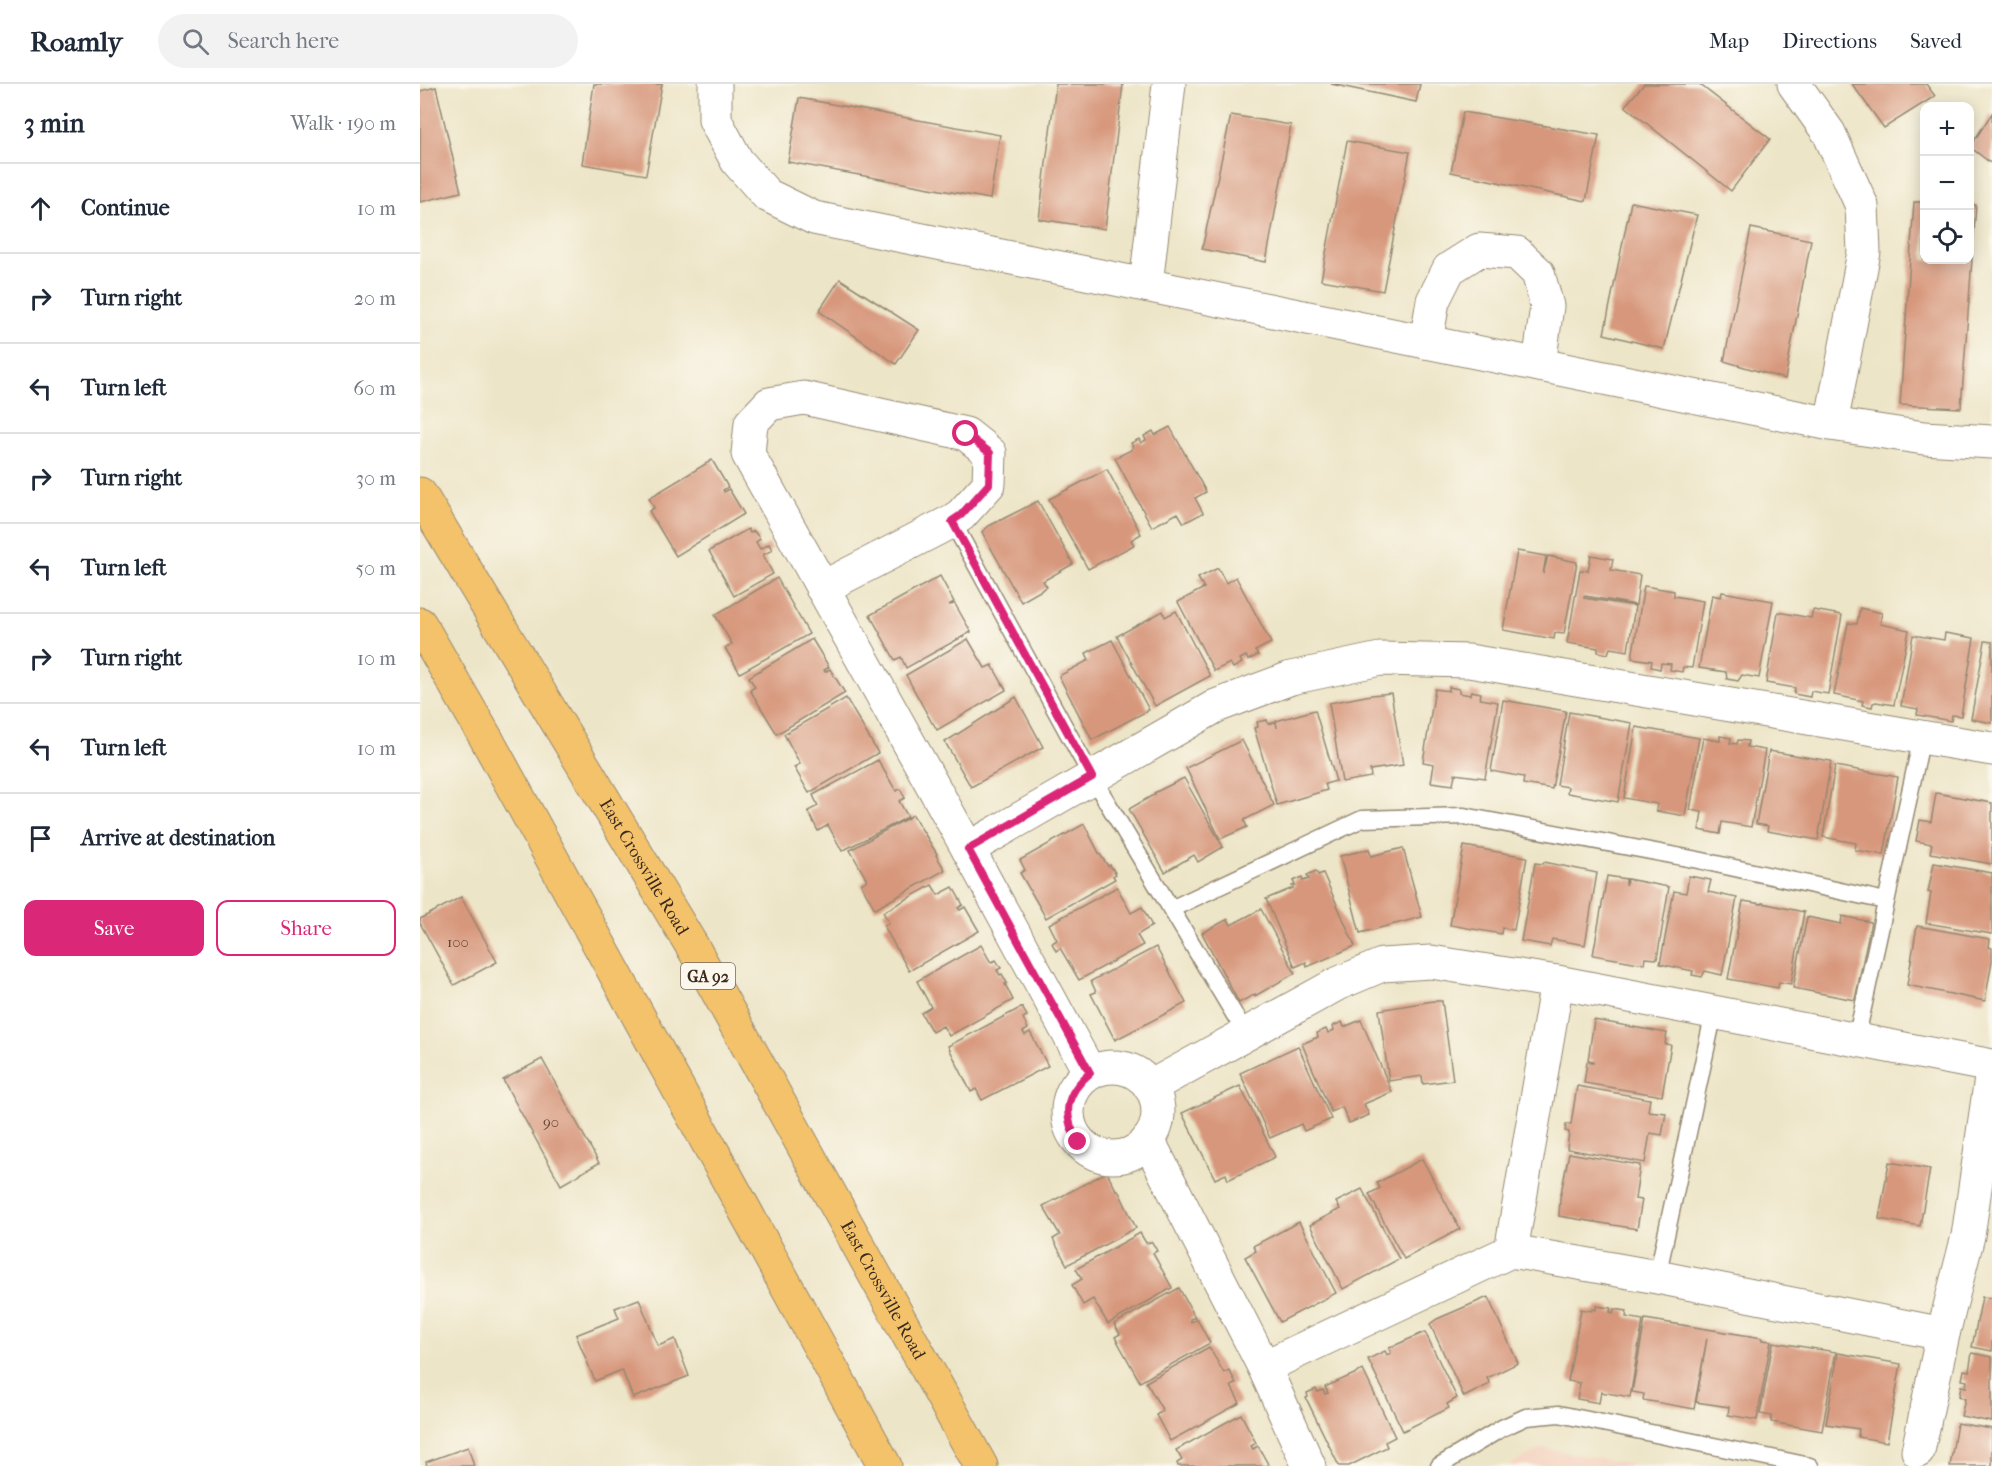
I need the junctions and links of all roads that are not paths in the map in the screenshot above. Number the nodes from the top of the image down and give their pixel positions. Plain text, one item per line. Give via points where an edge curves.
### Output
1 (715, 84) edge
2 (1169, 84) edge
3 (1794, 84) edge
4 (1146, 285) junction
5 (1426, 342) junction
6 (1539, 365) junction
7 (1831, 424) junction
8 (1992, 442) edge
9 (420, 494) edge
10 (952, 521) junction
11 (822, 588) junction
12 (420, 624) edge
13 (1922, 737) junction
14 (1992, 749) edge
15 (1092, 777) junction
16 (968, 849) junction
17 (1886, 901) junction
18 (1171, 909) junction
19 (1557, 982) junction
20 (1714, 1012) junction
21 (1246, 1034) junction
22 (1856, 1040) junction
23 (1992, 1066) edge
24 (1992, 1071) edge
25 (1090, 1073) junction
26 (1150, 1087) junction
27 (1148, 1140) junction
28 (1983, 1190) edge
29 (1980, 1239) edge
30 (1511, 1251) junction
31 (1657, 1277) junction
32 (1943, 1334) junction
33 (1264, 1367) junction
34 (1918, 1451) dead end
35 (885, 1466) edge
36 (981, 1466) edge
37 (1310, 1466) edge
38 (1439, 1466) edge
39 (1810, 1466) edge

1 - 4 street via 715,120 736,161 767,195 814,218
2 - 4 street
3 - 7 street via 1829,133 1862,206 1863,252
4 - 5 street
5 - 6 street
5 - 6 street via 1433,300 1449,269 1479,250 1517,253 1538,273 1547,306
6 - 7 street
7 - 8 street via 1924,438
9 - 36 main road, East Crossville Road / GA 92 via 695,951
10 - 11 street
10 - 11 street via 989,484 990,453 966,434 804,398 769,404 751,423 748,454
10 - 15 lane
11 - 16 street
12 - 35 main road
13 - 14 street
13 - 15 street via 1469,661 1380,659 1291,678 1216,706
13 - 17 lane
15 - 16 street
15 - 18 lane
16 - 25 street
17 - 18 lane via 1698,860 1464,816 1362,819
17 - 22 lane
18 - 21 lane
19 - 20 street
19 - 21 street via 1431,962 1382,965 1337,984
19 - 30 street
20 - 22 street
20 - 31 lane
21 - 26 street
22 - 23 street
24 - 28 street
25 - 26 street via 1120,1068 1140,1076
25 - 27 street via 1078,1083 1067,1114 1078,1142 1104,1157 1119,1157 1134,1152
26 - 27 street via 1158,1111
27 - 33 street
28 - 29 street
29 - 32 street
30 - 31 street
30 - 33 street
31 - 32 street
32 - 34 street
33 - 37 street
38 - 39 lane via 1526,1417 1559,1414

